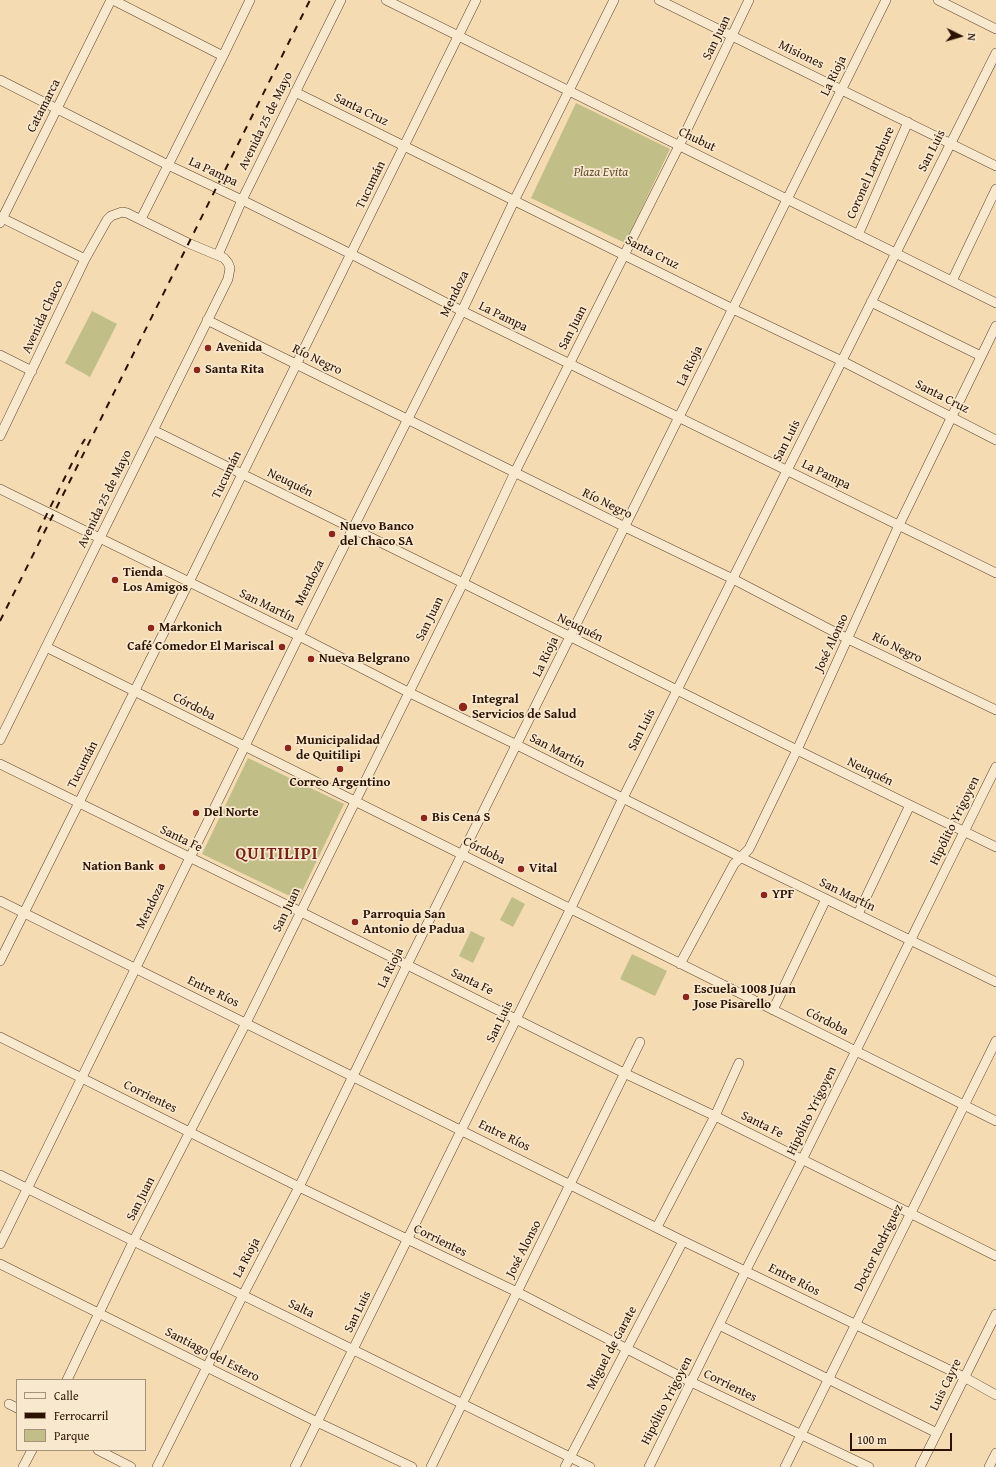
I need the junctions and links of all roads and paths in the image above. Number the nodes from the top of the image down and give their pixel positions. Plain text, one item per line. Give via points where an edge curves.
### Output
1 (112, 0) edge
2 (250, 0) edge
3 (341, 0) edge
4 (386, 0) edge
5 (476, 0) edge
6 (614, 0) edge
7 (659, 0) edge
8 (750, 0) edge
9 (886, 0) edge
10 (938, 0) edge
11 (996, 29) edge
12 (458, 36) junction
13 (732, 36) junction
14 (996, 53) edge
15 (223, 56) junction
16 (0, 80) edge
17 (842, 90) junction
18 (568, 91) junction
19 (295, 92) junction
20 (57, 109) junction
21 (908, 122) junction
22 (951, 143) junction
23 (404, 146) junction
24 (679, 146) junction
25 (168, 165) junction
26 (996, 166) edge
27 (996, 189) edge
28 (787, 199) junction
29 (242, 200) junction
30 (514, 201) junction
31 (1, 219) edge
32 (141, 219) junction
33 (858, 235) junction
34 (896, 253) junction
35 (351, 254) junction
36 (624, 254) junction
37 (218, 255) junction
38 (85, 259) junction
39 (952, 281) junction
40 (872, 302) junction
41 (996, 303) edge
42 (733, 309) junction
43 (462, 311) junction
44 (207, 320) junction
45 (996, 326) edge
46 (0, 355) edge
47 (981, 356) junction
48 (842, 361) junction
49 (297, 364) junction
50 (570, 364) junction
51 (32, 371) junction
52 (952, 417) junction
53 (679, 418) junction
54 (407, 419) junction
55 (153, 430) junction
56 (0, 436) edge
57 (996, 440) edge
58 (787, 470) junction
59 (515, 472) junction
60 (242, 474) junction
61 (0, 489) edge
62 (899, 525) junction
63 (625, 527) junction
64 (352, 529) junction
65 (100, 538) junction
66 (996, 573) edge
67 (732, 579) junction
68 (189, 582) junction
69 (462, 583) junction
70 (298, 636) junction
71 (570, 638) junction
72 (848, 640) junction
73 (46, 647) junction
74 (677, 690) junction
75 (135, 692) junction
76 (408, 692) junction
77 (996, 710) edge
78 (0, 740) edge
79 (517, 745) junction
80 (244, 747) junction
81 (797, 750) junction
82 (0, 764) edge
83 (996, 766) edge
84 (623, 798) junction
85 (354, 802) junction
86 (79, 803) junction
87 (910, 805) junction
88 (964, 831) junction
89 (996, 847) edge
90 (462, 854) junction
91 (190, 857) junction
92 (740, 857) junction
93 (826, 899) junction
94 (0, 901) edge
95 (570, 910) junction
96 (301, 912) junction
97 (24, 913) junction
98 (858, 914) junction
99 (911, 940) junction
100 (0, 961) edge
101 (680, 964) junction
102 (407, 965) junction
103 (135, 968) junction
104 (996, 982) edge
105 (773, 1010) junction
106 (516, 1018) junction
107 (246, 1023) junction
108 (0, 1037) edge
109 (996, 1041) edge
110 (640, 1042) dead end
111 (856, 1051) junction
112 (738, 1063) dead end
113 (624, 1073) junction
114 (353, 1077) junction
115 (82, 1078) junction
116 (964, 1105) junction
117 (715, 1116) junction
118 (996, 1121) edge
119 (462, 1130) junction
120 (190, 1132) junction
121 (802, 1160) junction
122 (0, 1175) edge
123 (571, 1184) junction
124 (299, 1187) junction
125 (27, 1188) junction
126 (911, 1213) junction
127 (657, 1227) junction
128 (134, 1240) junction
129 (408, 1240) junction
130 (683, 1241) junction
131 (0, 1244) edge
132 (996, 1256) edge
133 (0, 1264) edge
134 (746, 1270) junction
135 (517, 1292) junction
136 (243, 1295) junction
137 (100, 1313) junction
138 (996, 1314) edge
139 (720, 1325) junction
140 (855, 1325) junction
141 (627, 1348) junction
142 (354, 1349) junction
143 (207, 1367) junction
144 (964, 1378) junction
145 (67, 1379) edge
146 (829, 1379) junction
147 (691, 1382) junction
148 (996, 1394) edge
149 (462, 1403) junction
150 (317, 1422) junction
151 (937, 1433) junction
152 (801, 1434) junction
153 (31, 1451) edge
154 (100, 1451) edge
155 (996, 1453) edge
156 (570, 1457) junction
157 (23, 1467) edge
158 (131, 1467) edge
159 (157, 1467) edge
160 (295, 1467) edge
161 (412, 1467) edge
162 (430, 1467) edge
163 (565, 1467) edge
164 (590, 1467) edge
165 (649, 1467) edge
166 (785, 1467) edge
167 (869, 1467) edge
168 (920, 1467) edge
169 (989, 1467) edge

1 - 15 street
1 - 20 street, Catamarca
2 - 15 street
3 - 19 street, Avenida 25 de Mayo
4 - 12 street, Chubut
5 - 12 street, Tucumán
6 - 18 street, Mendoza
7 - 13 street, Misiones
8 - 13 street, San Juan
9 - 17 street, La Rioja
10 - 11 street
12 - 18 street, Chubut
12 - 23 street, Tucumán
13 - 17 street, Misiones
13 - 24 street, San Juan
14 - 22 street, San Luis
15 - 25 street
16 - 20 street, La Pampa
17 - 21 street, Misiones
17 - 28 street, La Rioja
18 - 24 street, Chubut
18 - 30 street, Mendoza
19 - 23 street, Santa Cruz
19 - 29 street, Avenida 25 de Mayo
20 - 25 street, La Pampa
20 - 31 street, Catamarca
21 - 22 street, Misiones
21 - 33 street, Coronel Larrabure
22 - 26 street, Misiones
22 - 34 street, San Luis
23 - 30 street, Santa Cruz
23 - 35 street, Tucumán
24 - 28 street, Chubut
24 - 36 street, San Juan
25 - 29 street, La Pampa
25 - 32 street
27 - 39 street
28 - 33 street, Chubut
28 - 42 street, La Rioja
29 - 35 street, La Pampa
29 - 37 street, Avenida 25 de Mayo
30 - 36 street, Santa Cruz
30 - 43 street, Mendoza
31 - 38 street
32 - 37 street
32 - 38 street, Avenida Chaco via 128,213 116,213 107,220
33 - 34 street, Chubut
34 - 39 street, Chubut
34 - 40 street, San Luis
35 - 43 street, La Pampa
35 - 49 street, Tucumán
36 - 42 street, Santa Cruz
36 - 50 street, San Juan
37 - 44 street, Avenida 25 de Mayo via 224,258 230,268 228,279
38 - 51 street, Avenida Chaco
39 - 41 street, Chubut
40 - 47 street
40 - 48 street, San Luis
42 - 48 street, Santa Cruz
42 - 53 street, La Rioja
43 - 50 street, La Pampa
43 - 54 street, Mendoza
44 - 49 street, Río Negro
44 - 55 street, Avenida 25 de Mayo
45 - 47 street, José Alonso
46 - 51 street
47 - 52 street, José Alonso
48 - 52 street, Santa Cruz
48 - 58 street, San Luis
49 - 54 street, Río Negro
49 - 60 street, Tucumán
50 - 53 street, La Pampa
50 - 59 street, San Juan
51 - 56 street, Avenida Chaco
52 - 57 street, Santa Cruz
52 - 62 street, José Alonso
53 - 58 street, La Pampa
53 - 63 street, La Rioja
54 - 59 street, Río Negro
54 - 64 street, Mendoza
55 - 60 street, Neuquén
55 - 65 street, Avenida 25 de Mayo
58 - 62 street, La Pampa
58 - 67 street, San Luis
59 - 63 street, Río Negro
59 - 69 street, San Juan
60 - 64 street, Neuquén
60 - 68 street, Tucumán
61 - 65 street, San Martín
62 - 66 street, La Pampa
62 - 72 street, José Alonso
63 - 67 street, Río Negro
63 - 71 street, La Rioja
64 - 69 street, Neuquén
64 - 70 street, Mendoza
65 - 68 street, San Martín
65 - 73 street, Avenida 25 de Mayo
67 - 72 street, Río Negro
67 - 74 street, San Luis
68 - 70 street, San Martín
68 - 75 street, Tucumán
69 - 71 street, Neuquén
69 - 76 street, San Juan
70 - 76 street, San Martín
70 - 80 street, Mendoza
71 - 74 street, Neuquén
71 - 79 street, La Rioja
72 - 77 street, Río Negro
72 - 81 street, José Alonso
73 - 75 street, Córdoba
73 - 78 street, Avenida 25 de Mayo
74 - 81 street, Neuquén
74 - 84 street, San Luis
75 - 80 street, Córdoba
75 - 86 street, Tucumán
76 - 79 street, San Martín
76 - 85 street, San Juan
79 - 84 street, San Martín
79 - 90 street, La Rioja
80 - 85 street, Córdoba
80 - 91 street, Mendoza
81 - 87 street, Neuquén
81 - 92 street, José Alonso via 749,849
82 - 86 street, Santa Fe
83 - 88 street, Hipólito Yrigoyen
84 - 92 street, San Martín
84 - 95 street, San Luis
85 - 90 street, Córdoba
85 - 96 street, San Juan
86 - 91 street, Santa Fe
86 - 97 street, Tucumán
87 - 88 street, Neuquén
87 - 98 street
88 - 89 street, Neuquén
88 - 99 street, Hipólito Yrigoyen
90 - 95 street, Córdoba
90 - 102 street, La Rioja
91 - 96 street, Santa Fe
91 - 103 street, Mendoza
92 - 93 street, San Martín
92 - 101 street, José Alonso
93 - 98 street, San Martín
93 - 105 street
94 - 97 street, Entre Ríos
95 - 101 street, Córdoba
95 - 106 street, San Luis
96 - 102 street, Santa Fe
96 - 107 street, San Juan
97 - 100 street, Tucumán
97 - 103 street, Entre Ríos
98 - 99 street, San Martín
99 - 104 street, San Martín
99 - 111 street, Hipólito Yrigoyen
101 - 105 street, Córdoba
102 - 106 street, Santa Fe
102 - 114 street, La Rioja
103 - 107 street, Entre Ríos
103 - 115 street, Mendoza
105 - 111 street, Córdoba
106 - 113 street, Santa Fe
106 - 119 street, San Luis
107 - 114 street, Entre Ríos
107 - 120 street, San Juan
108 - 115 street, Corrientes
109 - 116 street, Doctor Rodríguez
110 - 113 street, José Alonso
111 - 116 street, Córdoba
111 - 121 street, Hipólito Yrigoyen
112 - 117 street
113 - 117 street, Santa Fe
113 - 123 street, José Alonso
114 - 119 street, Entre Ríos
114 - 124 street, La Rioja
115 - 120 street, Corrientes
115 - 125 street, Mendoza
116 - 118 street, Córdoba
116 - 126 street, Doctor Rodríguez
117 - 121 street, Santa Fe
117 - 127 street
119 - 123 street, Entre Ríos
119 - 129 street, San Luis
120 - 124 street, Corrientes
120 - 128 street, San Juan
121 - 126 street, Santa Fe
121 - 134 street, Hipólito Yrigoyen
122 - 125 street, Salta
123 - 127 street, Entre Ríos
123 - 135 street, José Alonso
124 - 129 street, Corrientes
124 - 136 street, La Rioja
125 - 128 street, Salta
125 - 131 street, Mendoza
126 - 132 street, Santa Fe
126 - 140 street, Doctor Rodríguez
127 - 130 street, Entre Ríos
128 - 136 street, Salta
128 - 137 street, San Juan
129 - 135 street, Corrientes
129 - 142 street, San Luis
130 - 134 street, Entre Ríos
130 - 141 street, Miguel de Garate
133 - 137 street, Santiago del Estero
134 - 139 street, Hipólito Yrigoyen
134 - 140 street, Entre Ríos
135 - 141 street, Corrientes
135 - 149 street, José Alonso
136 - 142 street, Salta
136 - 143 street, La Rioja
137 - 143 street, Santiago del Estero
137 - 145 street, San Juan
138 - 144 street, Luis Cayre
139 - 146 street
139 - 147 street, Hipólito Yrigoyen
140 - 144 street, Entre Ríos
140 - 146 street, Doctor Rodríguez
141 - 147 street, Corrientes
141 - 156 street, Miguel de Garate
142 - 149 street, Salta
142 - 150 street, San Luis
143 - 150 street, Santiago del Estero
143 - 159 street, La Rioja
144 - 148 street, Entre Ríos
144 - 151 street, Luis Cayre
146 - 151 street
146 - 152 street, Doctor Rodríguez
147 - 152 street, Corrientes
147 - 165 street, Hipólito Yrigoyen
149 - 156 street, Salta
149 - 162 street, José Alonso
150 - 160 street, San Luis
150 - 161 street, Santiago del Estero
151 - 168 street, Luis Cayre
152 - 166 street, Doctor Rodríguez
152 - 167 street, Corrientes
153 - 157 street
154 - 158 street
155 - 169 street
156 - 163 street, Miguel de Garate
156 - 164 street, Salta

